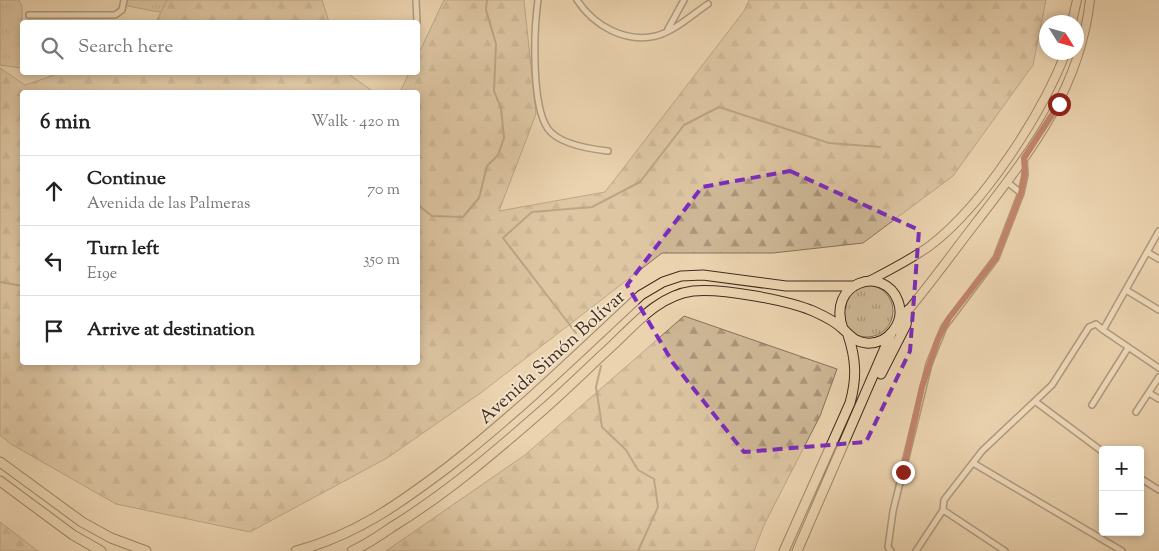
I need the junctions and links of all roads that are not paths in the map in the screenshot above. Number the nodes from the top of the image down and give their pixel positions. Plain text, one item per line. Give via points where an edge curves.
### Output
1 (124, 0) edge
2 (416, 0) edge
3 (538, 0) edge
4 (577, 0) edge
5 (684, 0) edge
6 (1077, 0) edge
7 (1090, 0) edge
8 (708, 4) dead end
9 (29, 15) dead end
10 (1074, 15) edge
11 (417, 20) edge
12 (666, 32) junction
13 (1062, 60) edge
14 (608, 151) dead end
15 (1024, 158) junction
16 (1006, 182) junction
17 (1021, 193) junction
18 (1159, 231) edge
19 (1147, 252) junction
20 (1159, 259) edge
21 (869, 282) junction
22 (854, 286) junction
23 (1126, 290) junction
24 (908, 310) junction
25 (1159, 310) edge
26 (899, 320) junction
27 (1103, 330) junction
28 (846, 332) junction
29 (891, 334) junction
30 (1128, 348) junction
31 (1159, 368) edge
32 (1159, 377) edge
33 (1149, 393) junction
34 (1159, 399) edge
35 (1036, 402) junction
36 (1092, 405) dead end
37 (1136, 412) dead end
38 (847, 440) junction
39 (1099, 449) edge
40 (0, 462) edge
41 (973, 463) junction
42 (0, 481) edge
43 (1144, 481) edge
44 (1159, 490) edge
45 (943, 510) junction
46 (890, 549) edge
47 (101, 551) edge
48 (146, 551) edge
49 (296, 551) edge
50 (352, 551) edge
51 (784, 551) edge
52 (797, 551) edge
53 (916, 551) edge
54 (1006, 551) edge
55 (1122, 551) edge

1 - 9 street via 119,13
2 - 11 street
3 - 14 street via 534,62 542,114 548,129 562,140
4 - 12 street via 592,18 627,36 642,38
5 - 12 street
6 - 10 main road
7 - 15 main road via 1080,53 1071,80
8 - 12 street
13 - 21 main road via 1042,106 964,215 931,245
15 - 16 main road
15 - 17 street
16 - 17 street
16 - 24 main road
17 - 46 street via 996,258 949,318 938,339 922,387 893,511
18 - 19 street
19 - 20 street
19 - 23 street
21 - 22 highway
21 - 26 highway via 887,287 894,293 900,310
22 - 28 highway via 839,305 839,317
22 - 49 highway, Avenida Simón Bolívar via 786,286 703,275 681,276 663,282 641,295 493,432 404,500 334,540
23 - 25 street
23 - 27 street
24 - 26 main road
24 - 38 highway via 906,325 861,420
26 - 29 highway
27 - 30 street
27 - 35 street via 1096,324 1089,327 1052,385
28 - 29 highway via 856,340 874,343
28 - 50 highway, Avenida Simón Bolívar via 812,311 747,295 717,291 678,294 650,310 544,410 442,493
28 - 51 highway via 856,370 852,394
29 - 38 highway
30 - 31 street
30 - 36 street
32 - 33 street
33 - 34 street
33 - 37 street
35 - 39 street
35 - 41 street
38 - 52 highway
40 - 48 highway via 82,522 111,538
41 - 45 street via 944,500
41 - 55 street
42 - 47 highway via 73,536
43 - 44 street
45 - 53 street
45 - 54 street

